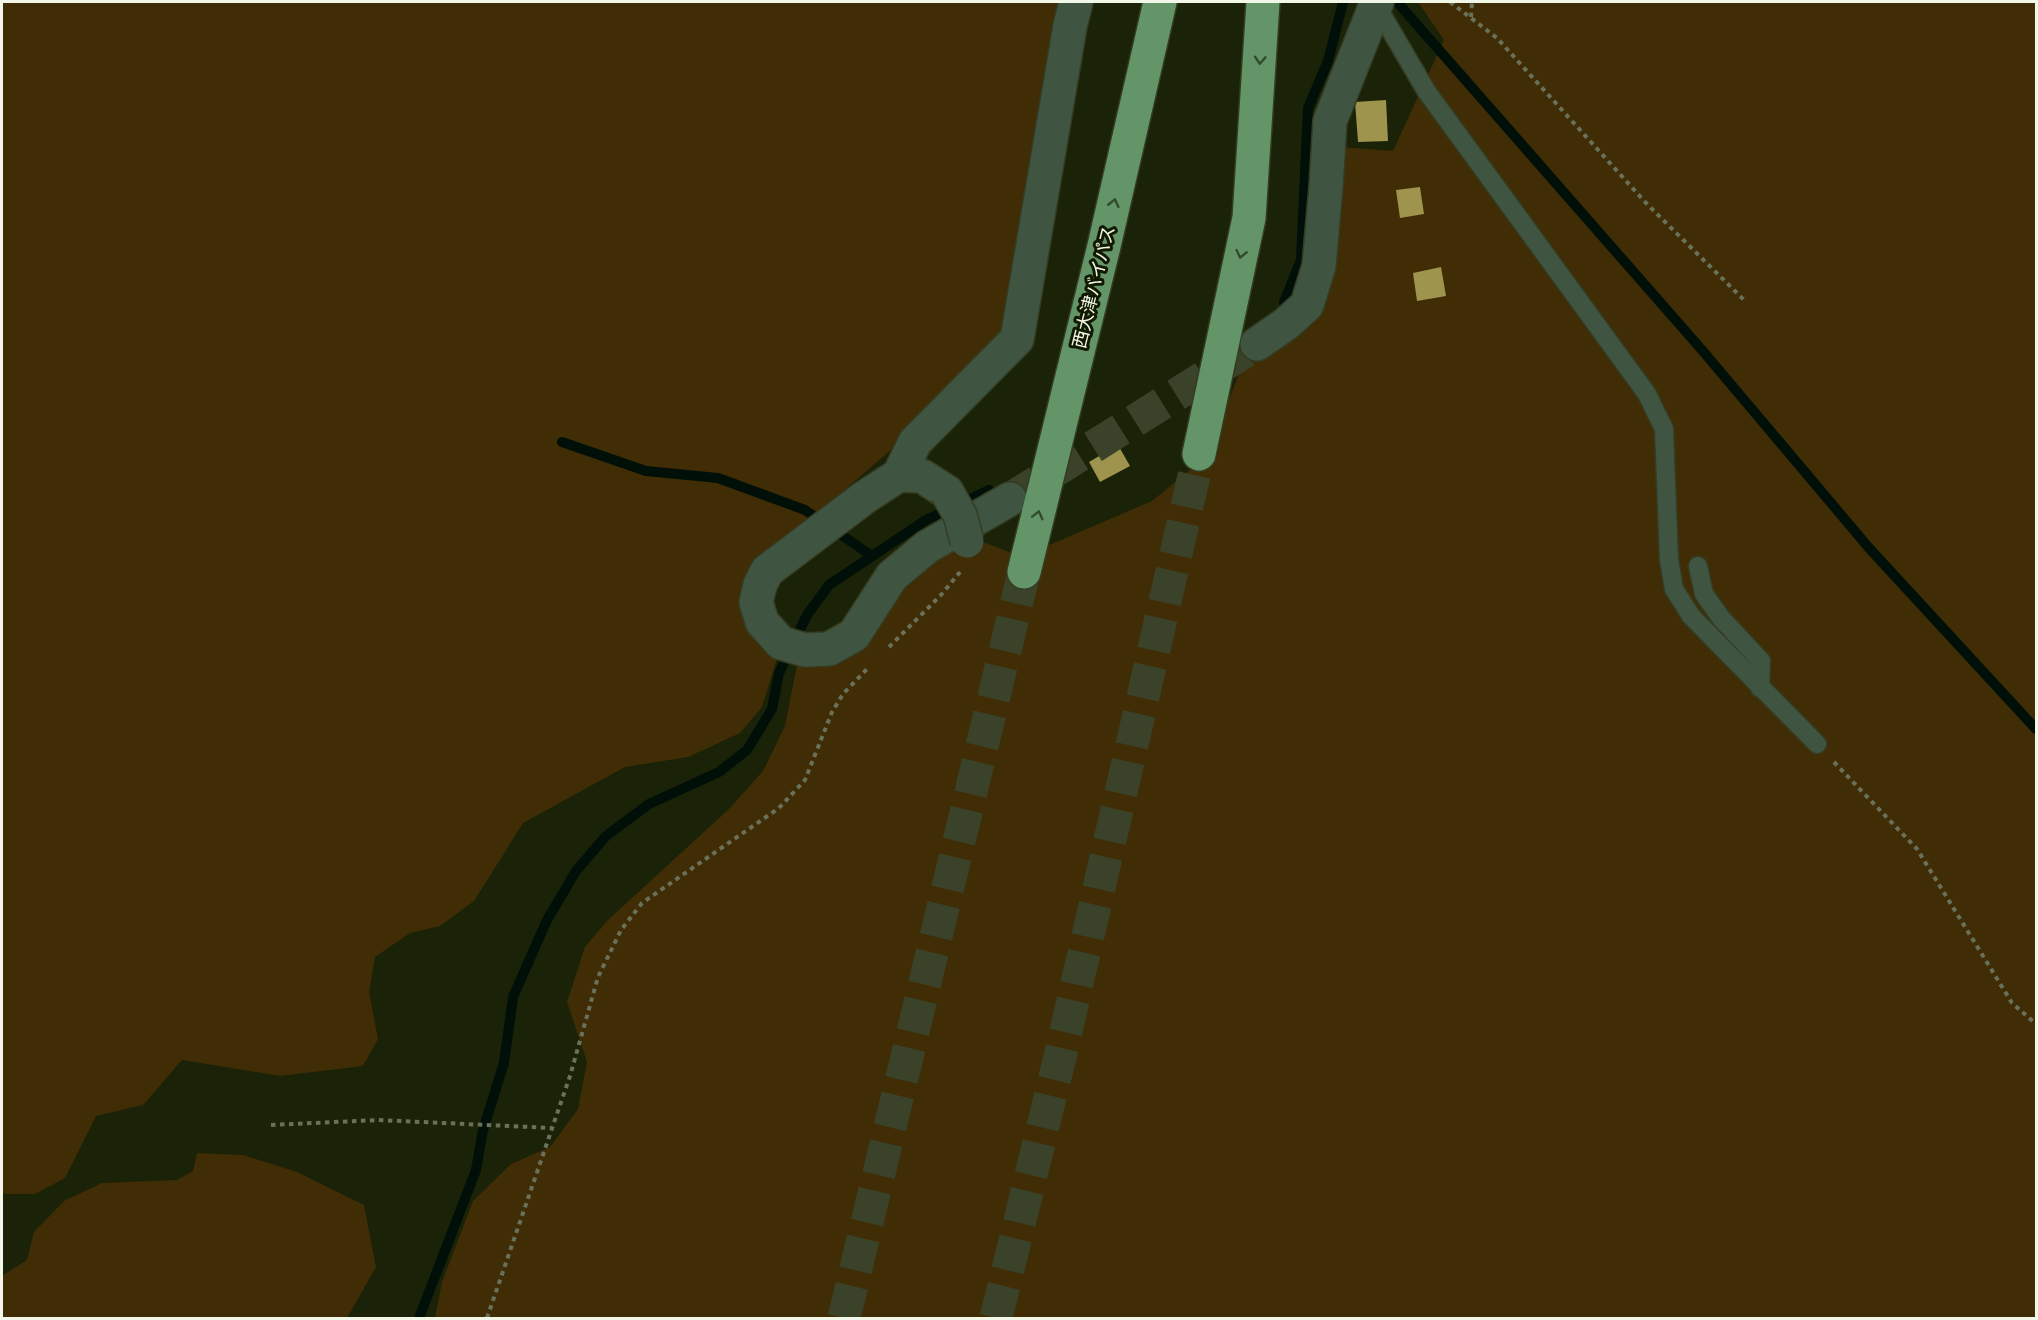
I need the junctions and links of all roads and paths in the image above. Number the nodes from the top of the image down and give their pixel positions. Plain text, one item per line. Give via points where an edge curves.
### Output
1 (1076, 2) edge
2 (1160, 2) edge
3 (1263, 2) edge
4 (1450, 2) edge
5 (1472, 2) edge
6 (1376, 3) edge
7 (1471, 18) junction
8 (1744, 300) dead end
9 (1257, 344) tunnel mouth
10 (1199, 454) tunnel mouth
11 (899, 475) junction
12 (1010, 499) tunnel mouth
13 (967, 542) joint
14 (1698, 566) dead end
15 (1024, 572) tunnel mouth
16 (883, 652) dead end
17 (875, 661) dead end
18 (1760, 688) junction
19 (1817, 744) joint
20 (2037, 1024) edge
21 (271, 1125) dead end
22 (552, 1128) junction
23 (487, 1318) edge

1 - 11 street via 1017,339 915,442
15 -> 2 highway, 西大津バイパス
3 -> 10 highway via 1249,218
4 - 7 path
5 - 7 path
6 - 9 street via 1330,121 1319,267 1307,304
6 - 18 lane via 1426,92 1647,394 1664,429 1669,560 1674,589 1690,616
7 - 8 path via 1497,38 1646,203
11 - 12 street via 767,571 756,602 762,622 781,643 805,650 829,649 854,635 892,576 927,547
11 - 13 street, bridge via 922,476 946,492 960,515
13 - 16 path via 968,553 961,572
14 - 18 lane via 1704,594 1761,661
17 - 22 path via 843,693 805,780 779,808 642,903 621,930 598,977
18 - 19 lane
19 - 20 path via 1917,849 2012,1003
21 - 22 path via 378,1120
22 - 23 path

